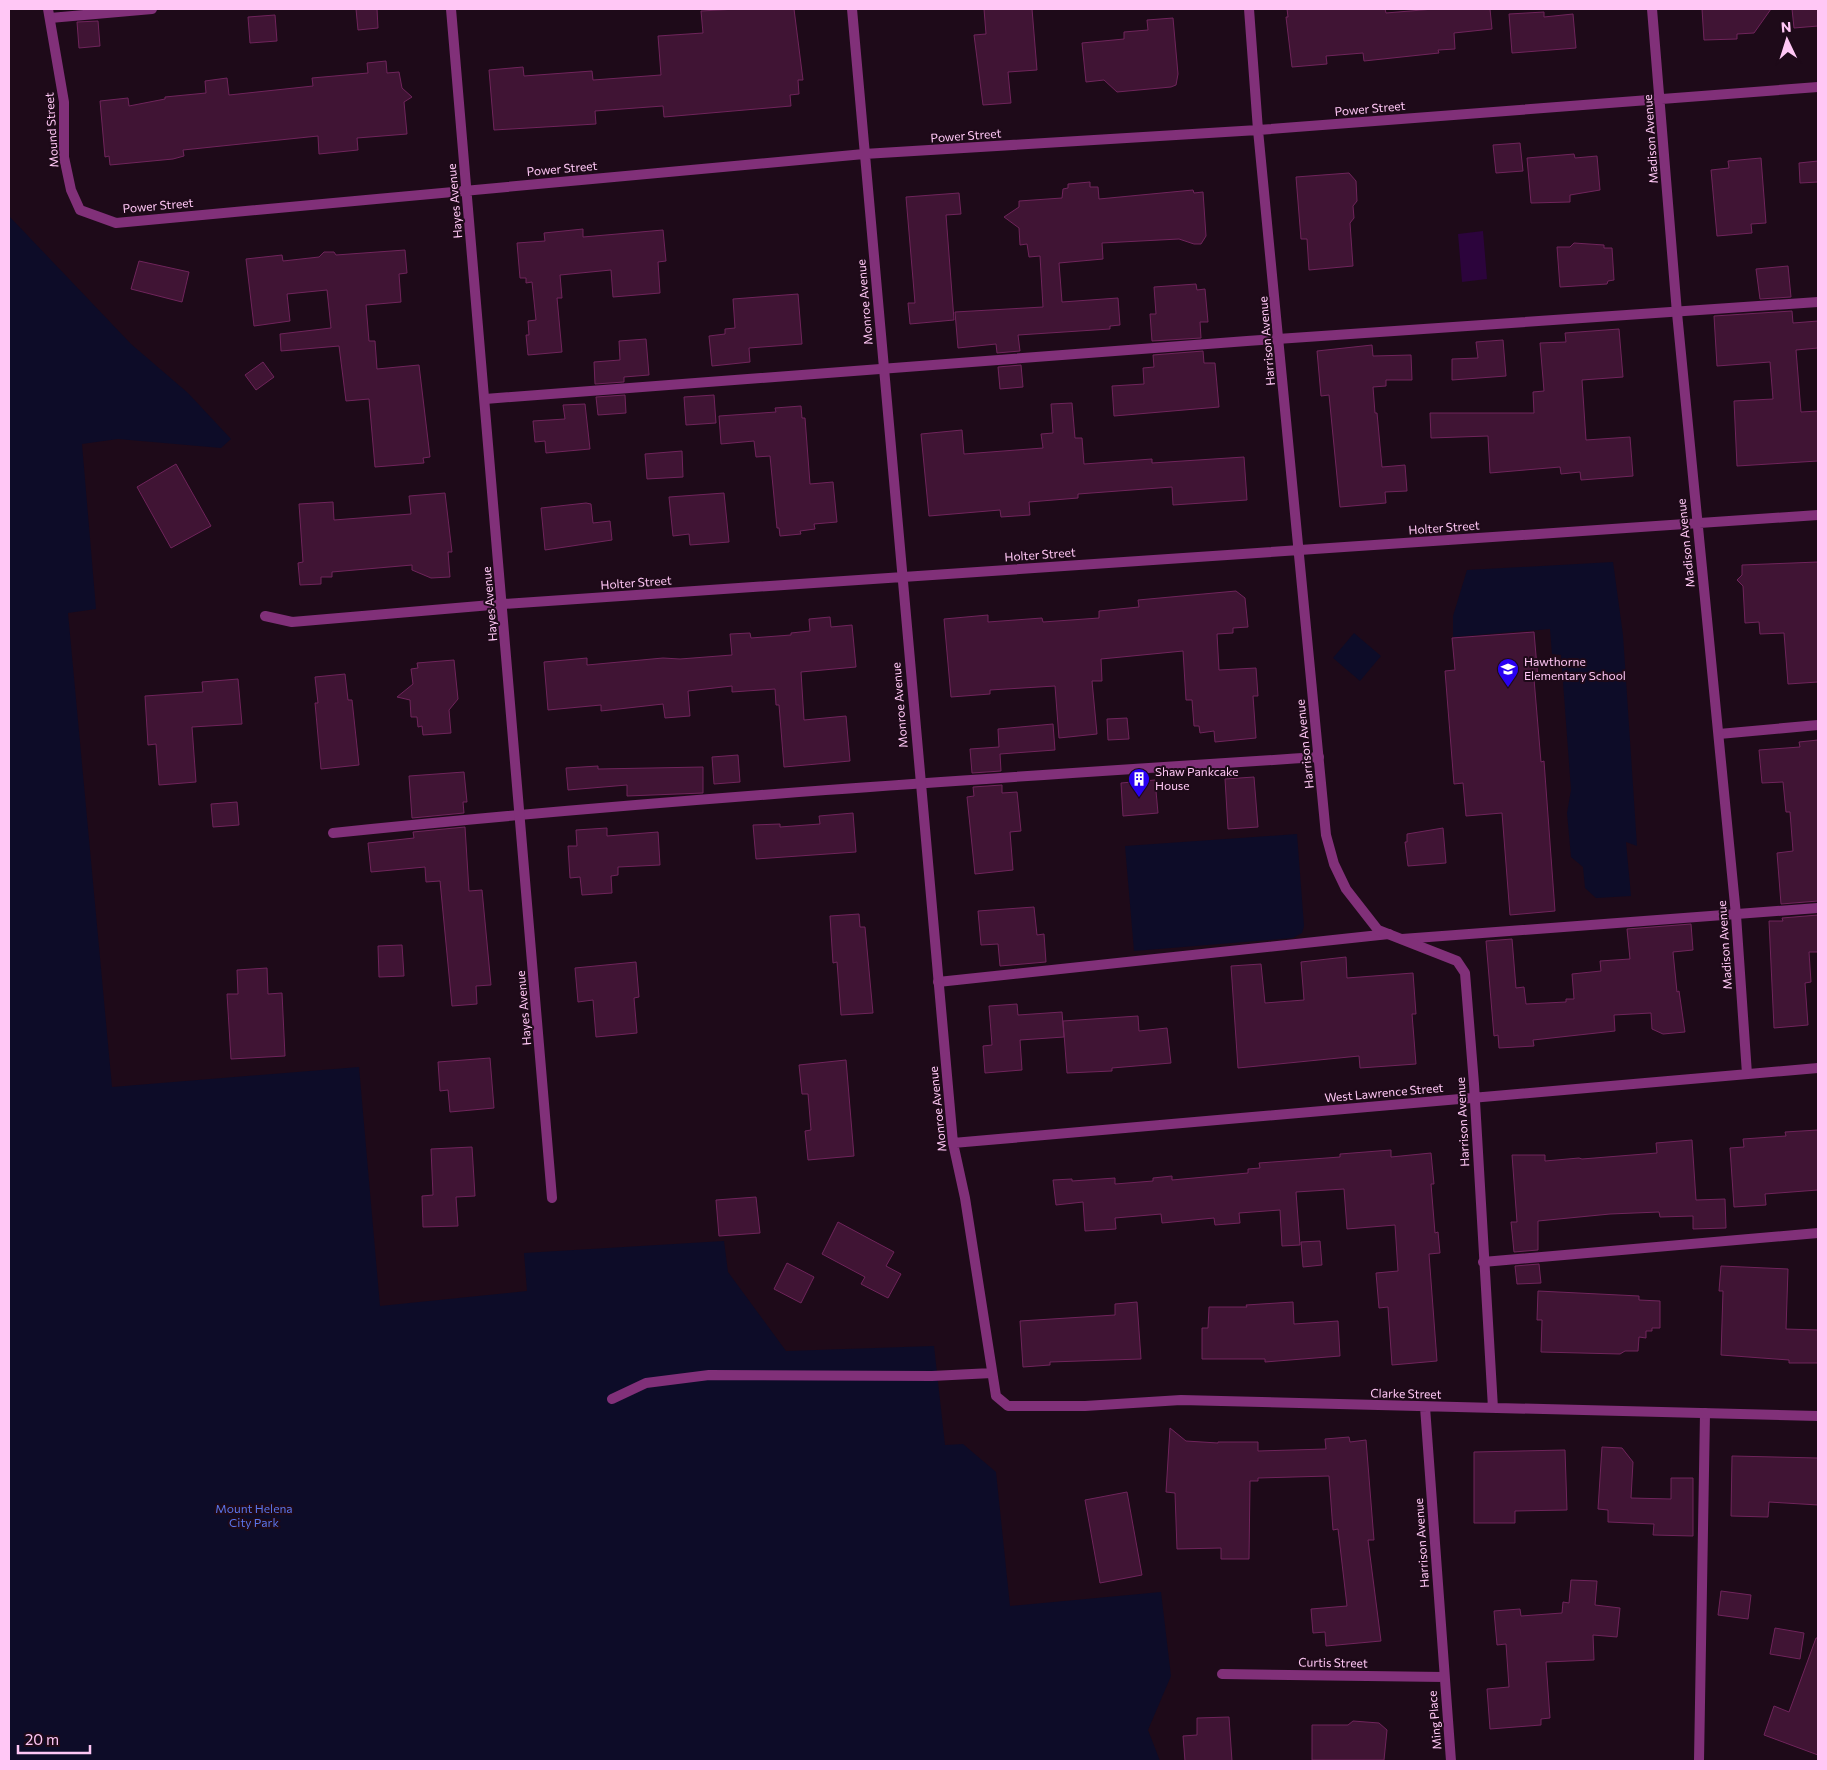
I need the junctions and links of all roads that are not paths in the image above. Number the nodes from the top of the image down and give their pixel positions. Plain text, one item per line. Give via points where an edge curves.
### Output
1 (152, 9) edge
2 (452, 9) edge
3 (852, 9) edge
4 (1249, 9) edge
5 (1652, 9) edge
6 (49, 14) edge
7 (1818, 87) edge
8 (1660, 98) junction
9 (1258, 130) junction
10 (864, 154) junction
11 (466, 190) junction
12 (116, 223) joint
13 (1818, 302) edge
14 (1677, 313) junction
15 (1279, 339) junction
16 (883, 368) junction
17 (485, 399) junction
18 (1818, 515) edge
19 (1697, 524) junction
20 (1298, 550) junction
21 (901, 577) junction
22 (503, 604) junction
23 (265, 616) dead end
24 (1818, 725) edge
25 (1718, 734) junction
26 (1319, 758) junction
27 (920, 782) junction
28 (520, 814) junction
29 (333, 833) dead end
30 (1818, 908) edge
31 (1736, 915) junction
32 (1389, 934) junction
33 (1402, 939) junction
34 (938, 982) junction
35 (1818, 1068) edge
36 (1747, 1074) junction
37 (1474, 1097) junction
38 (953, 1143) junction
39 (552, 1198) dead end
40 (1818, 1233) edge
41 (1483, 1262) junction
42 (992, 1373) junction
43 (996, 1396) joint
44 (612, 1399) dead end
45 (1425, 1407) junction
46 (1493, 1408) junction
47 (1705, 1413) junction
48 (1818, 1416) edge
49 (1222, 1674) dead end
50 (1444, 1677) junction
51 (1451, 1761) edge
52 (1699, 1761) edge

1 - 6 street
2 - 11 street, Hayes Avenue
3 - 10 street, Monroe Avenue
4 - 9 street, Harrison Avenue
5 - 8 street, Madison Avenue
6 - 12 street, Mound Street via 64,102 64,157 70,190 80,210
7 - 8 street, Power Street
8 - 9 street, Power Street
8 - 14 street, Madison Avenue
9 - 10 street, Power Street
9 - 15 street, Harrison Avenue
10 - 11 street, Power Street
10 - 16 street, Monroe Avenue
11 - 12 street, Power Street
11 - 17 street, Hayes Avenue
13 - 14 street
14 - 15 street
14 - 19 street, Madison Avenue
15 - 16 street
15 - 20 street, Harrison Avenue
16 - 17 street
16 - 21 street, Monroe Avenue
17 - 22 street, Hayes Avenue
18 - 19 street, Holter Street
19 - 20 street, Holter Street
19 - 25 street, Madison Avenue
20 - 21 street, Holter Street
20 - 26 street, Harrison Avenue
21 - 22 street, Holter Street
21 - 27 street, Monroe Avenue
22 - 23 street, Holter Street via 292,622
22 - 28 street, Hayes Avenue
24 - 25 street
25 - 31 street, Madison Avenue
26 - 27 street
26 - 32 street, Harrison Avenue via 1326,835 1334,864 1365,916 1378,930
27 - 28 street
27 - 34 street, Monroe Avenue
28 - 29 street
28 - 39 street, Hayes Avenue
30 - 31 street
31 - 33 street
31 - 36 street, Madison Avenue
32 - 33 street, Harrison Avenue
32 - 34 street
33 - 37 street, Harrison Avenue via 1457,962 1465,973
34 - 38 street, Monroe Avenue
35 - 36 street, West Lawrence Street
36 - 37 street, West Lawrence Street
37 - 38 street, West Lawrence Street
37 - 41 street, Harrison Avenue
38 - 42 street, Monroe Avenue via 965,1198
40 - 41 street
41 - 46 street, Harrison Avenue
42 - 43 street, Monroe Avenue
42 - 44 street via 932,1376 709,1375 646,1383
43 - 45 street, Clarke Street via 1008,1406 1085,1406 1181,1400
45 - 46 street, Clarke Street
45 - 50 street, Harrison Avenue
46 - 47 street, Clarke Street
47 - 48 street, Clarke Street
47 - 52 street
49 - 50 street, Curtis Street
50 - 51 street, Ming Place

